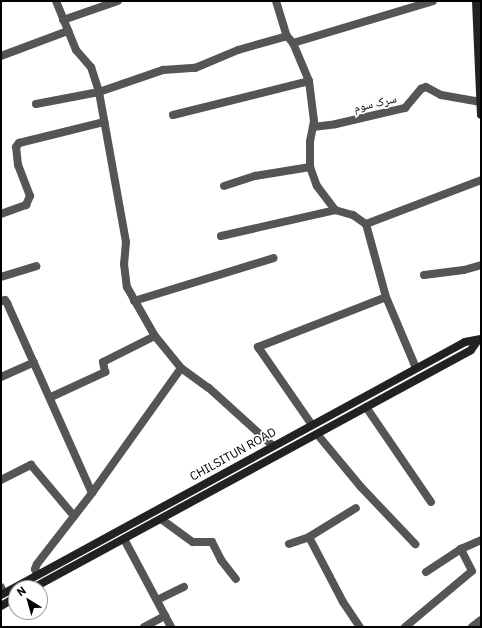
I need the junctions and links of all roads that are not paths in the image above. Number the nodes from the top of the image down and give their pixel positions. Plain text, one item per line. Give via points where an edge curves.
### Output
1 (56, 1) edge
2 (118, 1) edge
3 (276, 1) edge
4 (433, 1) edge
5 (476, 1) edge
6 (63, 20) junction
7 (68, 31) junction
8 (287, 36) junction
9 (293, 44) junction
10 (1, 56) edge
11 (309, 81) junction
12 (98, 92) junction
13 (479, 102) junction
14 (36, 104) dead end
15 (173, 115) dead end
16 (481, 115) edge
17 (104, 122) junction
18 (313, 126) junction
19 (310, 167) junction
20 (481, 180) edge
21 (224, 186) dead end
22 (335, 210) junction
23 (1, 214) edge
24 (366, 224) junction
25 (221, 236) dead end
26 (274, 258) dead end
27 (481, 265) edge
28 (36, 266) dead end
29 (424, 275) dead end
30 (1, 277) edge
31 (386, 297) junction
32 (1, 301) edge
33 (134, 301) junction
34 (155, 336) junction
35 (480, 342) edge
36 (34, 362) junction
37 (181, 368) junction
38 (416, 368) junction
39 (1, 377) edge
40 (51, 397) junction
41 (366, 407) junction
42 (312, 425) junction
43 (317, 434) junction
44 (273, 446) junction
45 (1, 480) edge
46 (92, 493) junction
47 (431, 502) dead end
48 (356, 508) dead end
49 (74, 516) junction
50 (161, 519) junction
51 (309, 538) junction
52 (124, 539) junction
53 (481, 540) edge
54 (289, 544) dead end
55 (415, 544) dead end
56 (461, 550) junction
57 (426, 572) dead end
58 (37, 575) junction
59 (236, 579) dead end
60 (48, 580) edge
61 (184, 587) dead end
62 (2, 592) edge
63 (157, 600) junction
64 (165, 616) junction
65 (481, 620) edge
66 (144, 627) edge
67 (171, 627) edge
68 (360, 627) edge
69 (405, 627) edge
70 (472, 627) edge

1 - 6 street
2 - 6 street
3 - 8 street
4 - 9 street
5 - 13 main road
6 - 7 street
7 - 10 street
7 - 12 street via 76,50 91,67
8 - 9 street
8 - 12 street via 238,50 195,68 163,70
9 - 11 street
11 - 15 street
11 - 18 street
12 - 14 street
12 - 17 street
13 - 16 main road
13 - 18 street, سرک سوم via 441,95 426,87 421,89 405,108 336,124
17 - 23 street via 19,143 16,147 18,165 30,196 26,205
17 - 33 street via 126,242 124,264 127,287
18 - 19 street
19 - 21 street via 254,176
19 - 22 street via 318,186
20 - 24 street
22 - 24 street via 354,215
22 - 25 street
24 - 31 street
26 - 33 street
27 - 29 street
28 - 30 street
31 - 38 street
31 - 42 street via 258,347
32 - 36 street via 5,300 7,303
33 - 34 street
34 - 37 street
34 - 40 street via 103,362 105,372
35 - 38 main road, CHILSITUN ROAD via 465,342
35 - 41 main road, CHILSITUN ROAD via 471,350
36 - 39 street
36 - 40 street
37 - 44 street via 209,388
37 - 46 street
38 - 42 main road, CHILSITUN ROAD
40 - 46 street via 65,436
41 - 43 main road, CHILSITUN ROAD
41 - 47 street
42 - 44 main road, CHILSITUN ROAD
43 - 50 main road, CHILSITUN ROAD
43 - 55 street via 360,487
44 - 58 main road, CHILSITUN ROAD
45 - 49 street via 32,465
46 - 49 street
48 - 51 street
49 - 58 street via 37,564
50 - 52 main road, CHILSITUN ROAD
50 - 59 street via 193,542 212,542 221,560
51 - 54 street
51 - 68 street via 343,602
52 - 60 main road, CHILSITUN ROAD
52 - 63 street
53 - 56 street
56 - 57 street
56 - 69 street via 471,564 472,571
58 - 62 main road, CHILSITUN ROAD
61 - 63 street
63 - 64 street
64 - 66 street
64 - 67 street
65 - 70 street

